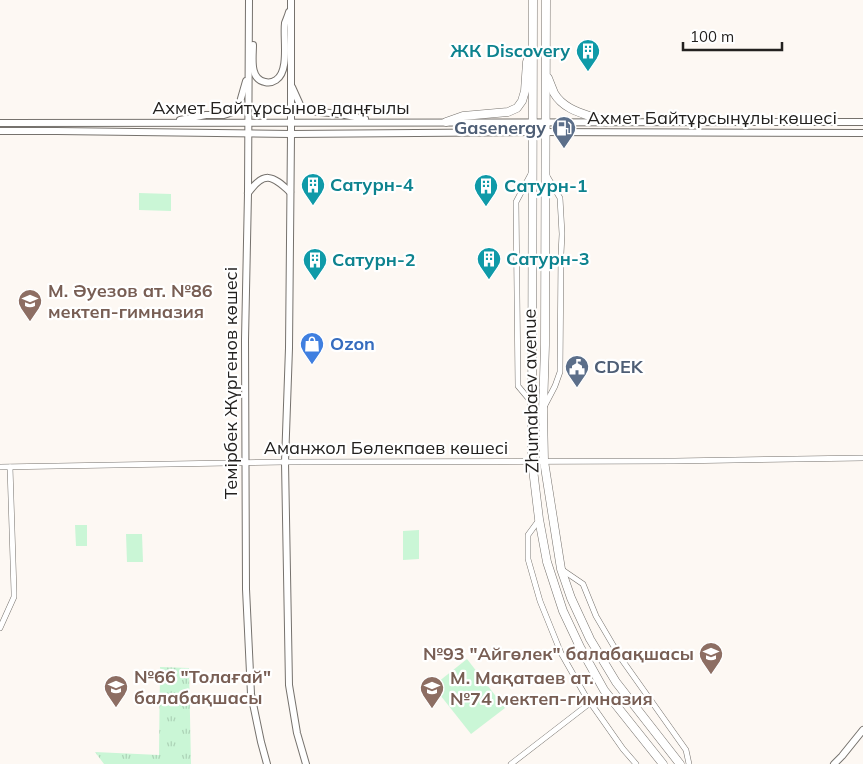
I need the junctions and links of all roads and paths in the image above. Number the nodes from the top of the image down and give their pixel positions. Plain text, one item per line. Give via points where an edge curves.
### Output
1 (291, 0) edge
2 (534, 0) edge
3 (546, 0) edge
4 (249, 2) edge
5 (291, 8) junction
6 (533, 42) junction
7 (248, 74) junction
8 (546, 74) junction
9 (291, 84) junction
10 (291, 122) junction
11 (378, 122) junction
12 (446, 122) junction
13 (533, 122) junction
14 (546, 122) junction
15 (561, 122) joint
16 (606, 122) junction
17 (863, 122) edge
18 (0, 123) edge
19 (162, 123) junction
20 (248, 123) junction
21 (0, 131) edge
22 (533, 132) junction
23 (546, 132) junction
24 (561, 132) joint
25 (248, 133) junction
26 (863, 133) edge
27 (291, 134) junction
28 (533, 169) junction
29 (545, 173) junction
30 (290, 192) junction
31 (248, 194) junction
32 (533, 404) junction
33 (543, 410) junction
34 (863, 458) edge
35 (532, 461) junction
36 (544, 461) junction
37 (285, 462) junction
38 (246, 463) junction
39 (0, 467) edge
40 (10, 467) junction
41 (539, 519) junction
42 (561, 569) junction
43 (0, 628) edge
44 (590, 703) junction
45 (863, 730) edge
46 (267, 764) edge
47 (306, 764) edge
48 (511, 764) edge
49 (636, 764) edge
50 (663, 764) edge
51 (680, 764) edge
52 (689, 764) edge
53 (834, 764) edge

1 - 5 street
2 - 6 main road
3 - 8 main road, Zhumabaev avenue
4 - 5 street via 253,13 253,71 263,82 275,82 282,76 285,23
4 - 7 street, Темірбек Жүргенов көшесі
5 - 9 street
6 - 12 main road via 527,62 525,91 517,108 508,112 463,116
6 - 13 main road, Zhumabaev avenue
7 - 19 street via 240,102 230,112
7 - 20 street, Темірбек Жүргенов көшесі
8 - 14 main road, Zhumabaev avenue
8 - 16 main road via 555,94 566,107
9 - 10 street
9 - 11 street via 301,107 309,111
10 - 11 street, Ахмет Байтұрсынов даңғылы
10 - 20 street, Ахмет Байтұрсынов даңғылы
10 - 27 street
11 - 12 street, Ахмет Байтұрсынов даңғылы
12 - 13 street, Ахмет Байтұрсынов даңғылы
13 - 14 street, Ахмет Байтұрсынов даңғылы
13 - 22 main road, Zhumabaev avenue
14 - 15 street, Ахмет Байтұрсынов даңғылы
14 - 23 main road, Zhumabaev avenue
15 - 16 street, Ахмет Байтұрсынұлы көшесі
16 - 17 street, Ахмет Байтұрсынұлы көшесі
18 - 19 street, Ахмет Байтұрсынов даңғылы
19 - 20 street, Ахмет Байтұрсынов даңғылы
20 - 25 street, Темірбек Жүргенов көшесі
21 - 25 street, Ахмет Байтұрсынов даңғылы
22 - 23 street, Ахмет Байтұрсынов даңғылы
22 - 27 street, Ахмет Байтұрсынов даңғылы
22 - 28 main road, Zhumabaev avenue
23 - 24 street, Ахмет Байтұрсынов даңғылы
23 - 29 main road, Zhumabaev avenue
24 - 26 street, Ахмет Байтұрсынұлы көшесі
25 - 27 street, Ахмет Байтұрсынов даңғылы
25 - 31 street, Темірбек Жүргенов көшесі
27 - 30 street
28 - 32 main road, Zhumabaev avenue
28 - 32 street via 516,202 518,386
29 - 33 main road, Zhumabaev avenue
29 - 33 street via 560,198 562,234 560,372
30 - 31 street via 268,177 254,184
30 - 37 street
31 - 38 street, Темірбек Жүргенов көшесі
32 - 35 main road, Zhumabaev avenue
33 - 36 main road, Zhumabaev avenue
34 - 36 street, Аманжол Бөлекпаев көшесі
35 - 36 street, Аманжол Бөлекпаев көшесі
35 - 37 street, Аманжол Бөлекпаев көшесі
35 - 41 main road, Zhumabaev avenue
36 - 42 main road, Zhumabaev avenue
37 - 38 street, Аманжол Бөлекпаев көшесі
37 - 47 street via 289,685
38 - 40 street, Аманжол Бөлекпаев көшесі
38 - 46 street, Темірбек Жүргенов көшесі via 246,598 251,694
39 - 40 street, Аманжол Бөлекпаев көшесі
40 - 43 street via 14,598
41 - 44 street via 528,535 528,559 535,585 561,653
41 - 50 main road, Zhumabaev avenue via 547,562 563,611 580,647 604,690
42 - 51 main road, Zhumabaev avenue via 590,639 616,682
42 - 52 street via 583,584 596,616 620,657 686,750
44 - 48 street
44 - 49 street
45 - 53 street

